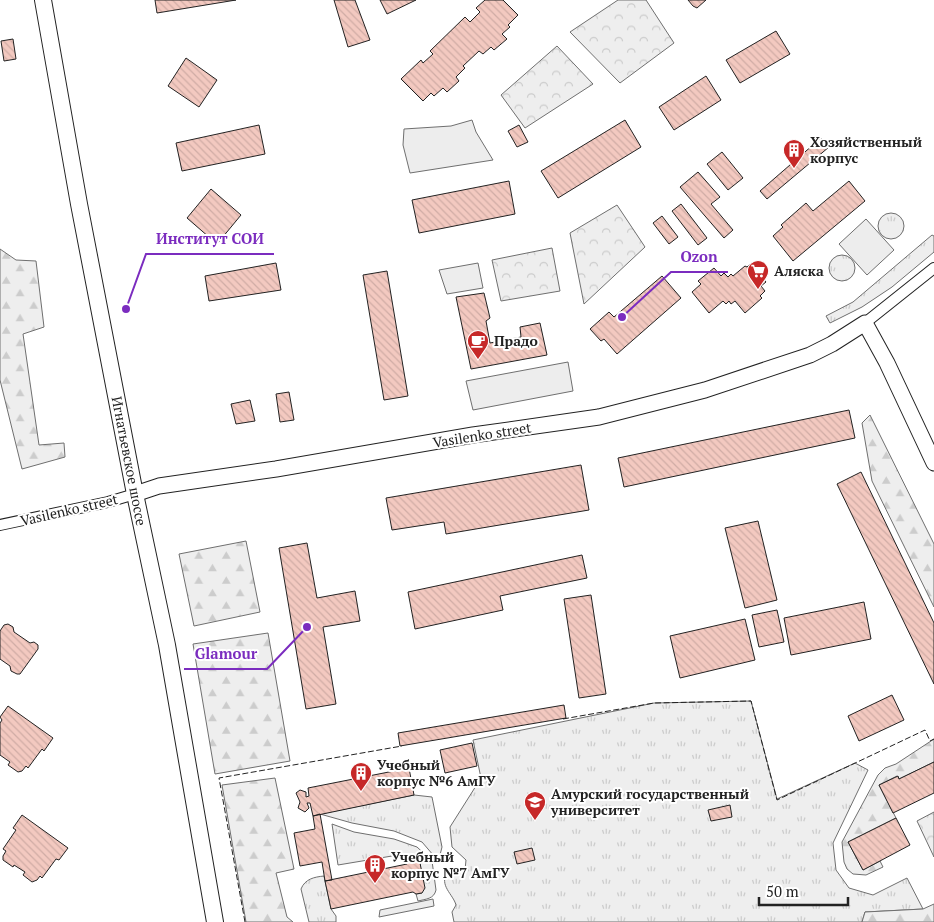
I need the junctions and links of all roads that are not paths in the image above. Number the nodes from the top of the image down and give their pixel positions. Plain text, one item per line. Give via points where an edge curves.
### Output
1 (43, 0) edge
2 (934, 268) edge
3 (865, 323) junction
4 (934, 463) edge
5 (135, 494) junction
6 (0, 525) edge
7 (215, 922) edge

1 - 5 main road, Игнатьевское шоссе
2 - 3 street, Vasilenko street
3 - 4 main road
3 - 5 main road, Vasilenko street via 810,355 705,390 599,417 159,486
5 - 6 street, Vasilenko street
5 - 7 main road, Игнатьевское шоссе via 167,645

